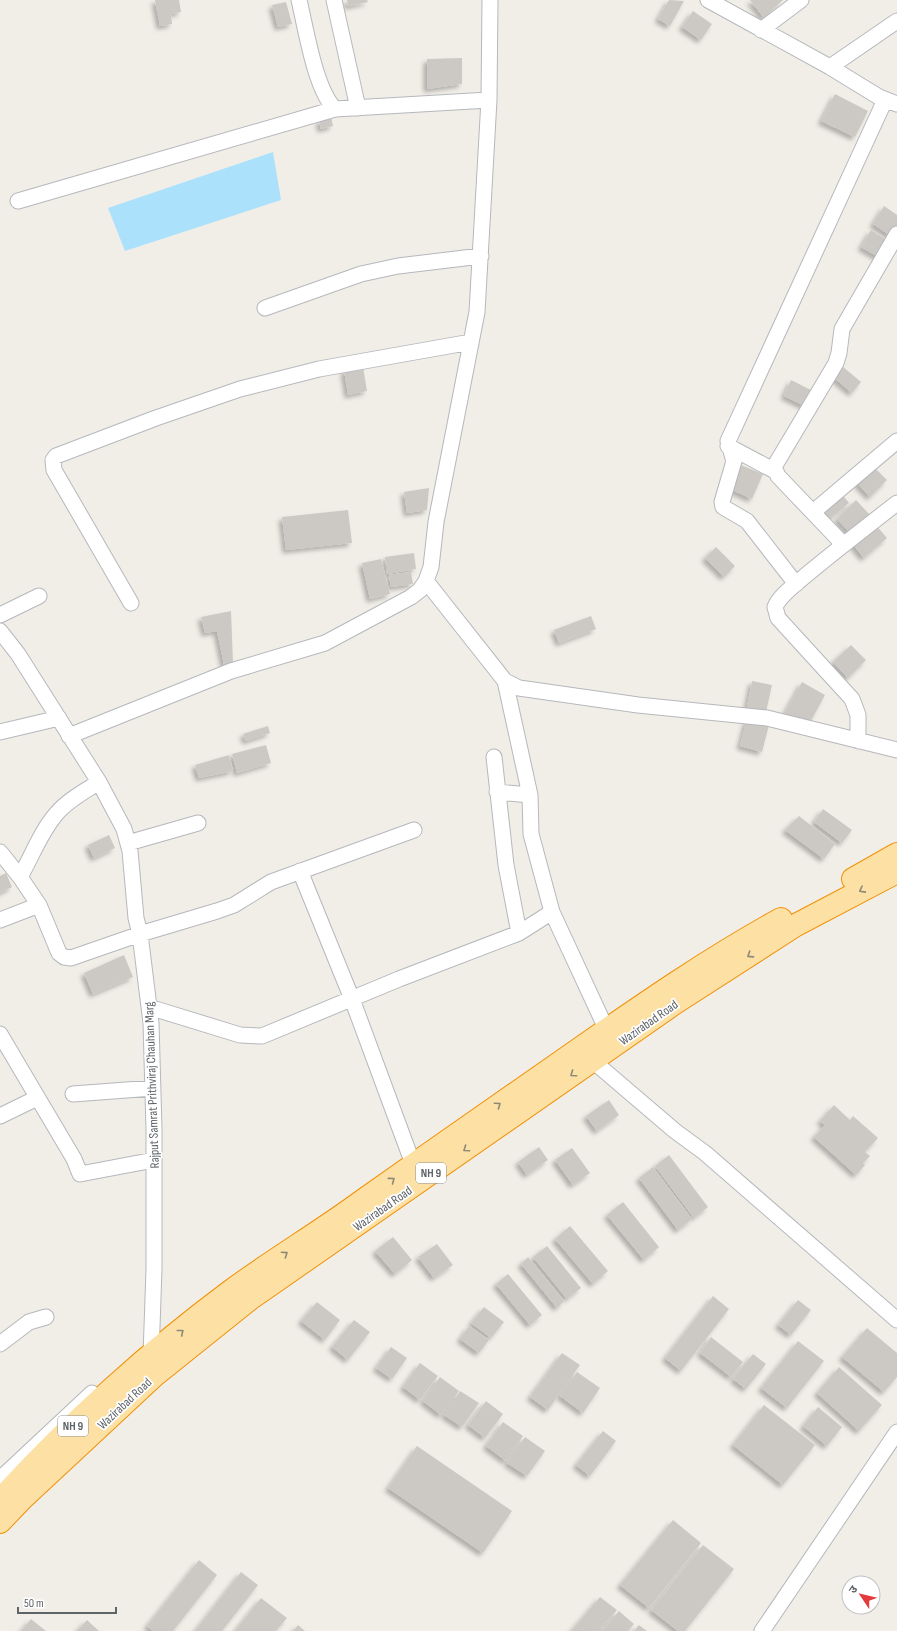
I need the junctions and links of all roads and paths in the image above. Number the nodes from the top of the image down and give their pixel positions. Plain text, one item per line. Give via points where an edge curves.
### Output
1 (299, 0) edge
2 (334, 0) edge
3 (490, 0) edge
4 (708, 0) edge
5 (801, 0) edge
6 (897, 21) edge
7 (761, 30) junction
8 (830, 67) junction
9 (489, 100) junction
10 (893, 104) edge
11 (358, 108) junction
12 (335, 109) junction
13 (18, 201) dead end
14 (897, 234) edge
15 (481, 256) junction
16 (265, 308) dead end
17 (471, 342) junction
18 (897, 441) edge
19 (728, 446) junction
20 (775, 471) junction
21 (897, 503) edge
22 (813, 512) junction
23 (843, 544) junction
24 (426, 581) junction
25 (796, 584) junction
26 (39, 596) dead end
27 (132, 603) dead end
28 (0, 615) edge
29 (0, 631) edge
30 (505, 681) junction
31 (59, 718) junction
32 (0, 732) edge
33 (69, 736) junction
34 (858, 741) junction
35 (897, 750) edge
36 (494, 758) dead end
37 (99, 782) junction
38 (497, 792) junction
39 (530, 795) junction
40 (198, 822) dead end
41 (414, 830) dead end
42 (128, 843) junction
43 (0, 852) edge
44 (897, 854) edge
45 (300, 871) junction
46 (897, 872) edge
47 (20, 877) junction
48 (39, 905) junction
49 (552, 912) junction
50 (0, 920) edge
51 (519, 933) junction
52 (140, 934) junction
53 (352, 999) junction
54 (149, 1006) junction
55 (0, 1034) edge
56 (610, 1038) junction
57 (586, 1055) junction
58 (153, 1088) junction
59 (73, 1094) dead end
60 (37, 1098) junction
61 (0, 1116) edge
62 (154, 1160) junction
63 (413, 1164) junction
64 (46, 1317) dead end
65 (897, 1320) edge
66 (0, 1344) edge
67 (157, 1362) junction
68 (897, 1432) edge
69 (0, 1479) edge
70 (0, 1500) edge
71 (0, 1522) edge
72 (762, 1631) edge

1 - 12 street via 320,87 327,101
2 - 11 street
3 - 9 street
4 - 7 street
5 - 7 street
6 - 8 street
7 - 8 street
8 - 10 street
9 - 11 street
9 - 15 street
10 - 19 street via 728,438
11 - 12 street
12 - 13 street
14 - 20 street via 842,329 836,363 776,462
15 - 16 street via 398,266 361,274
15 - 17 street via 477,312
17 - 24 street via 436,522 431,567
17 - 27 street via 319,369 240,389 56,456 53,460 54,470
18 - 22 street
19 - 20 street
19 - 25 street via 734,461 722,502 723,507 747,521
20 - 22 street
21 - 23 street
22 - 23 street
23 - 25 street
24 - 30 street
24 - 33 street via 411,597 325,642 224,674
25 - 34 street via 777,603 775,611 778,618 852,699 858,715
26 - 28 street
29 - 31 street, Rajput Samrat Prithviraj Chauhan Marg
30 - 34 street via 529,690 638,705 766,718
30 - 39 street
31 - 32 street
31 - 33 street, Rajput Samrat Prithviraj Chauhan Marg
33 - 37 street, Rajput Samrat Prithviraj Chauhan Marg
34 - 35 street
36 - 38 street
37 - 42 street, Rajput Samrat Prithviraj Chauhan Marg via 124,829
37 - 47 street via 57,813
38 - 39 street
38 - 51 street via 506,865
39 - 49 street via 531,834
40 - 42 street
41 - 45 street
42 - 52 street, Rajput Samrat Prithviraj Chauhan Marg
43 - 47 street
44 - 56 highway, Wazirabad Road / NH 9 via 742,940 655,996
45 - 52 street via 271,882 234,905
45 - 53 street
46 -> 56 highway, Wazirabad Road / NH 9 via 796,925 675,1003
47 - 48 street
48 - 50 street
48 - 52 street via 57,948 64,957 71,958
49 - 51 street
49 - 56 street
51 - 53 street
52 - 54 street, Rajput Samrat Prithviraj Chauhan Marg
53 - 54 street via 272,1032 253,1037
53 - 63 street
54 - 58 street, Rajput Samrat Prithviraj Chauhan Marg
55 - 60 street
56 - 57 highway, Wazirabad Road / NH 9
63 -> 57 highway, Wazirabad Road / NH 9
57 - 65 street via 675,1131 705,1153
57 -> 67 highway, Wazirabad Road / NH 9 via 250,1299
58 - 59 street
58 - 62 street, Rajput Samrat Prithviraj Chauhan Marg
60 - 61 street
60 - 62 street via 74,1159 80,1174
62 - 67 street, Rajput Samrat Prithviraj Chauhan Marg
67 -> 63 highway, Wazirabad Road / NH 9 via 232,1290 362,1202
64 - 66 street via 29,1322
67 - 69 street via 121,1366
67 - 70 highway, Wazirabad Road / NH 9 via 84,1416
67 - 71 highway, Wazirabad Road / NH 9
68 - 72 street

